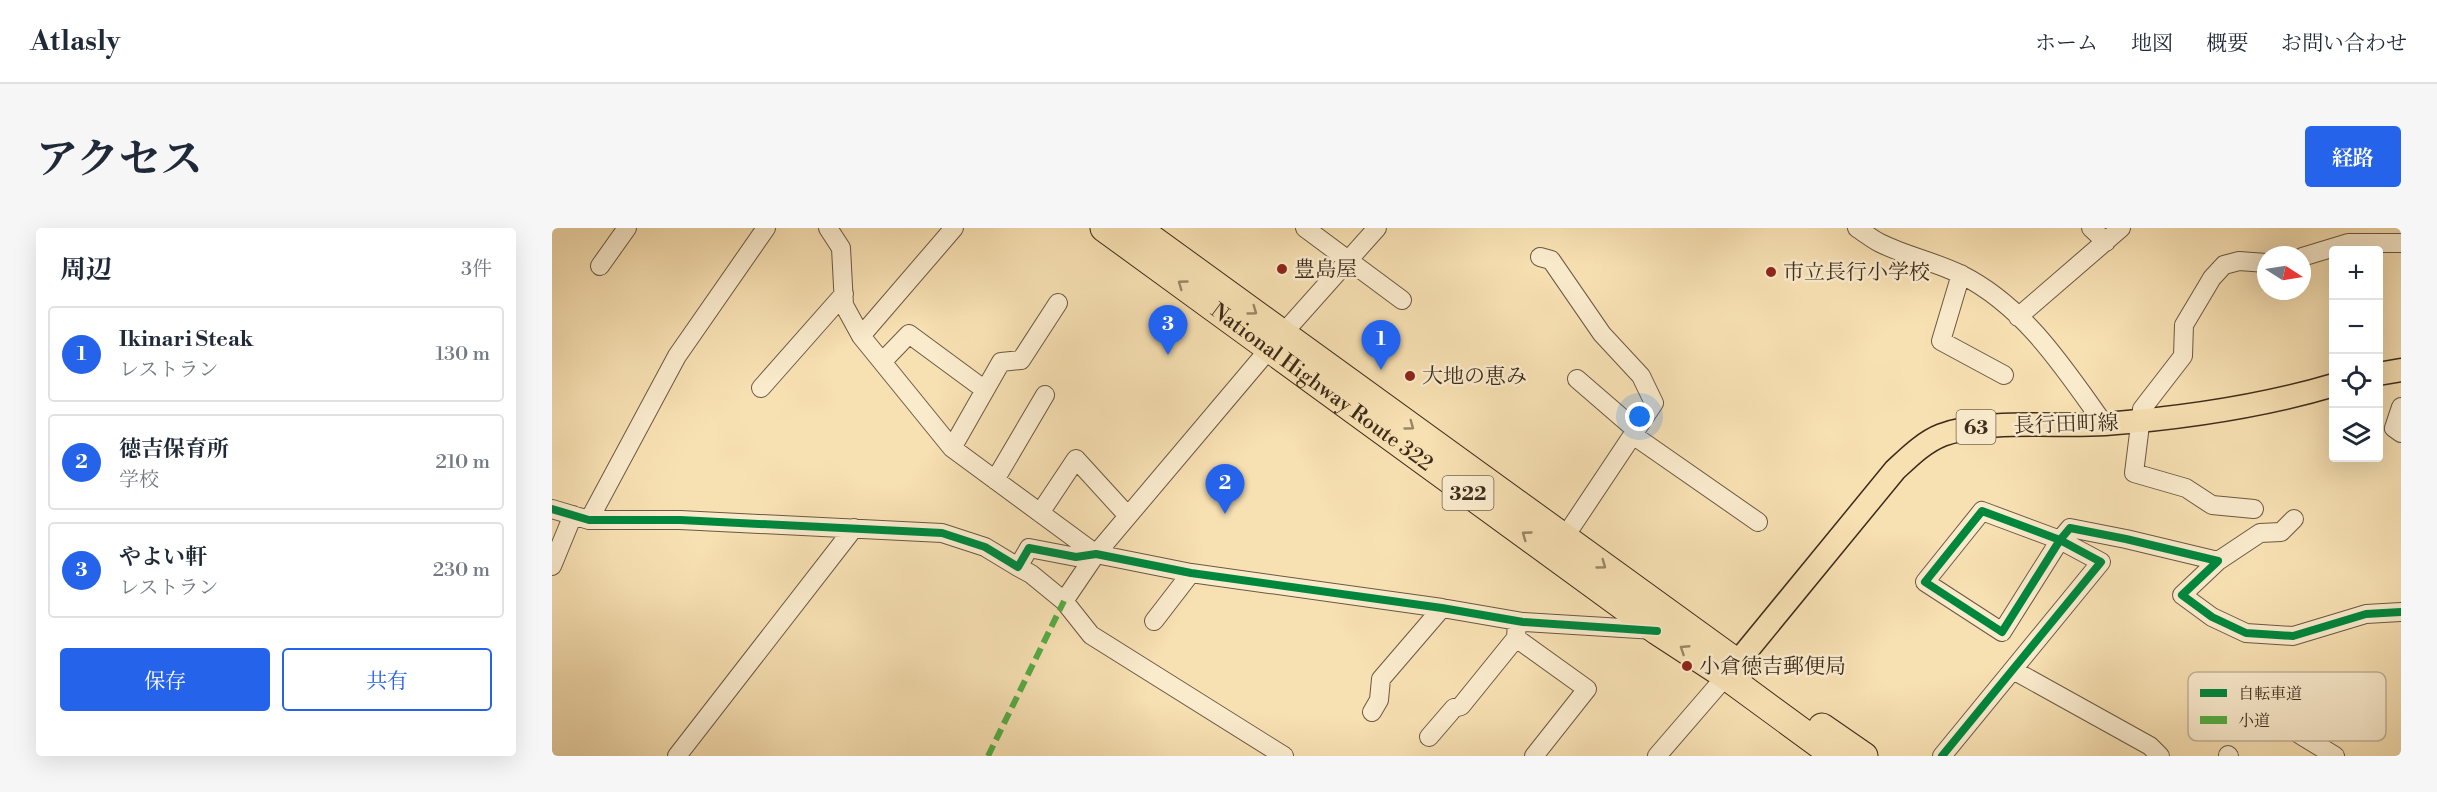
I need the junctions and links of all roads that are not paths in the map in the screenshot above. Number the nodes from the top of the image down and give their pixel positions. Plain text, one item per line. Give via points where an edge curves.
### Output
1 (627, 228) edge
2 (766, 228) edge
3 (828, 228) edge
4 (954, 228) edge
5 (1104, 228) edge
6 (1137, 228) edge
7 (1305, 228) edge
8 (1377, 228) edge
9 (1857, 228) edge
10 (2091, 228) edge
11 (2121, 228) edge
12 (1878, 234) edge
13 (2106, 242) junction
14 (2401, 243) edge
15 (2311, 254) edge
16 (1540, 257) dead end
17 (1349, 261) junction
18 (2257, 262) edge
19 (600, 266) dead end
20 (1961, 274) junction
21 (844, 294) junction
22 (1402, 300) dead end
23 (1058, 303) dead end
24 (2018, 317) junction
25 (861, 336) junction
26 (1277, 341) junction
27 (882, 363) junction
28 (2401, 370) edge
29 (2383, 373) edge
30 (2004, 375) dead end
31 (1577, 379) dead end
32 (2329, 386) edge
33 (761, 388) dead end
34 (985, 390) junction
35 (1045, 394) dead end
36 (2401, 406) edge
37 (2141, 420) junction
38 (2104, 424) junction
39 (1635, 432) junction
40 (2401, 433) edge
41 (952, 448) junction
42 (995, 480) junction
43 (552, 509) edge
44 (2254, 509) dead end
45 (1040, 513) junction
46 (1128, 516) junction
47 (581, 518) junction
48 (2294, 519) dead end
49 (1758, 522) dead end
50 (854, 528) junction
51 (1564, 538) junction
52 (2060, 540) junction
53 (1096, 554) junction
54 (2218, 561) junction
55 (552, 566) edge
56 (1018, 567) junction
57 (1191, 573) junction
58 (1064, 601) junction
59 (1442, 608) junction
60 (2401, 612) edge
61 (1154, 621) dead end
62 (1517, 630) junction
63 (1656, 631) junction
64 (1732, 669) junction
65 (2013, 670) junction
66 (1372, 712) dead end
67 (1429, 738) dead end
68 (2310, 741) edge
69 (1275, 754) edge
70 (677, 756) edge
71 (1534, 756) edge
72 (1657, 756) edge
73 (1835, 756) edge
74 (1864, 756) edge
75 (1942, 756) edge
76 (2160, 756) edge
77 (2335, 756) edge

1 - 19 street
2 - 47 street via 677,356
3 - 21 street via 841,248
4 - 25 street
26 -> 5 highway, National Highway Route 322 / 322
6 -> 26 highway, National Highway Route 322 / 322
7 - 17 street
8 - 17 street
9 - 12 street
10 - 13 street
11 - 13 street
12 - 20 street
13 - 24 street
14 - 15 street via 2348,243
16 - 39 street via 1551,260 1602,334 1641,376 1654,403
17 - 22 street
17 - 26 street
18 - 37 street via 2224,265 2212,278 2184,325 2183,356 2142,408
20 - 24 street
20 - 30 street via 1941,341
21 - 25 street via 844,305
21 - 33 street
23 - 34 street via 1021,360 1001,362
24 - 38 street via 2051,350
25 - 27 street
26 - 46 street
26 -> 51 highway, National Highway Route 322 / 322
63 -> 26 highway, National Highway Route 322 / 322
27 - 34 street via 909,334
27 - 41 street
28 - 29 main road
31 - 39 street
32 - 37 main road, 長行田町線 / 63 via 2261,404
34 - 41 street
35 - 42 street
36 - 40 street via 2394,428
37 - 38 main road, 長行田町線 / 63
37 - 44 street via 2133,473 2186,488 2212,505
38 - 64 main road, 長行田町線 / 63 via 1971,428 1941,435 1916,450 1895,470
39 - 49 street
39 - 51 street
41 - 42 street
42 - 45 street
43 - 47 street
45 - 46 street via 1076,459
45 - 53 street
46 - 53 street
47 - 50 street
47 - 55 street
48 - 54 street via 2281,532 2260,533
50 - 56 street via 942,533 985,546
50 - 70 street
51 -> 64 highway, National Highway Route 322 / 322
52 - 52 street via 2002,632 1925,582 1982,511
52 - 54 street via 2070,528
52 - 65 street via 2101,562
53 - 56 street via 1076,557 1029,548
53 - 57 street
53 - 58 street
54 - 60 street via 2182,595 2212,617 2246,633 2293,636 2366,614
56 - 58 street
57 - 59 street
57 - 61 street
58 - 69 street via 1090,635
59 - 62 street
59 - 66 street via 1381,680 1379,699
62 - 63 street
62 - 67 street via 1461,706 1454,708
62 - 71 street via 1587,689
64 -> 63 highway, National Highway Route 322 / 322
64 - 72 street
64 - 73 highway, National Highway Route 322 / 322
64 - 74 highway, National Highway Route 322 / 322
65 - 75 street
65 - 76 street via 2150,746
68 - 77 street

